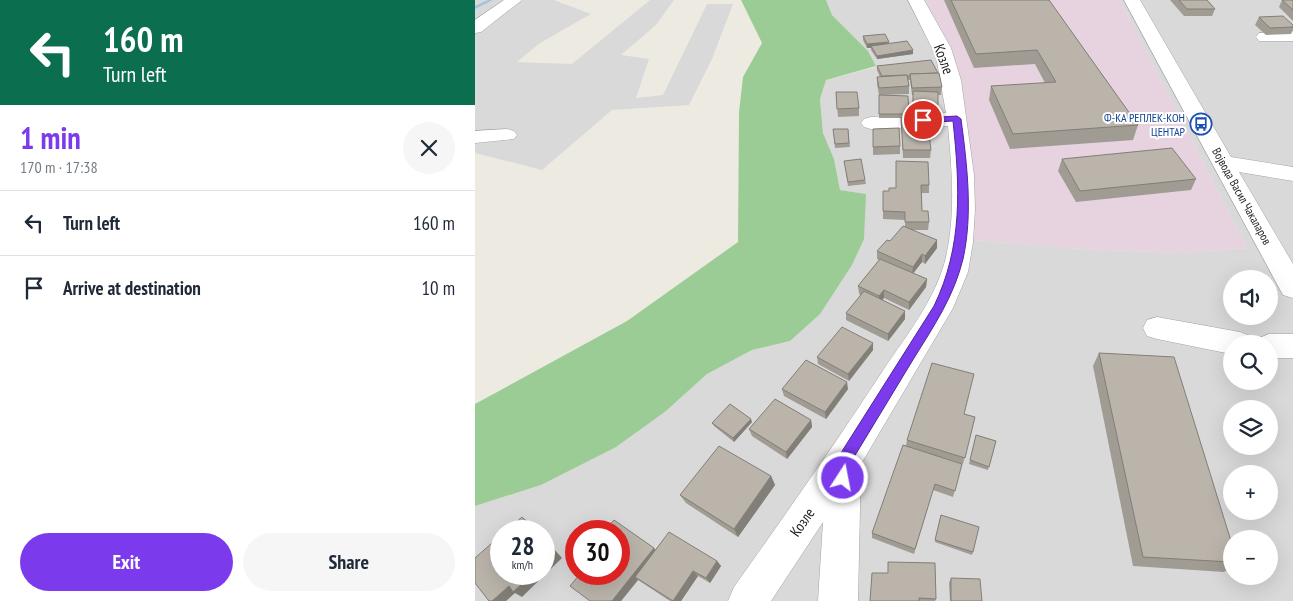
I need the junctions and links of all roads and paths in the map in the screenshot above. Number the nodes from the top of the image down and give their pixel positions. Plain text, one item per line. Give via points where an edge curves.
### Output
1 (514, 0) edge
2 (916, 0) edge
3 (1132, 0) edge
4 (475, 28) edge
5 (1293, 36) edge
6 (1265, 37) dead end
7 (957, 119) junction
8 (871, 123) dead end
9 (507, 134) dead end
10 (475, 137) edge
11 (1222, 162) junction
12 (1293, 174) edge
13 (1293, 288) edge
14 (1157, 328) dead end
15 (1223, 341) edge
16 (1278, 346) edge
17 (1293, 346) edge
18 (844, 461) junction
19 (748, 601) edge
20 (837, 601) edge

1 - 4 street
2 - 7 street, Козле via 947,63
3 - 11 street, Војвода Васил Чакаларов
5 - 6 street
7 - 8 street
7 - 18 street, Козле via 963,169 962,215 958,257 951,283 939,308
9 - 10 street
11 - 12 street
11 - 13 street, Војвода Васил Чакаларов
14 - 15 street
16 - 17 street
18 - 19 street, Козле
18 - 20 street

